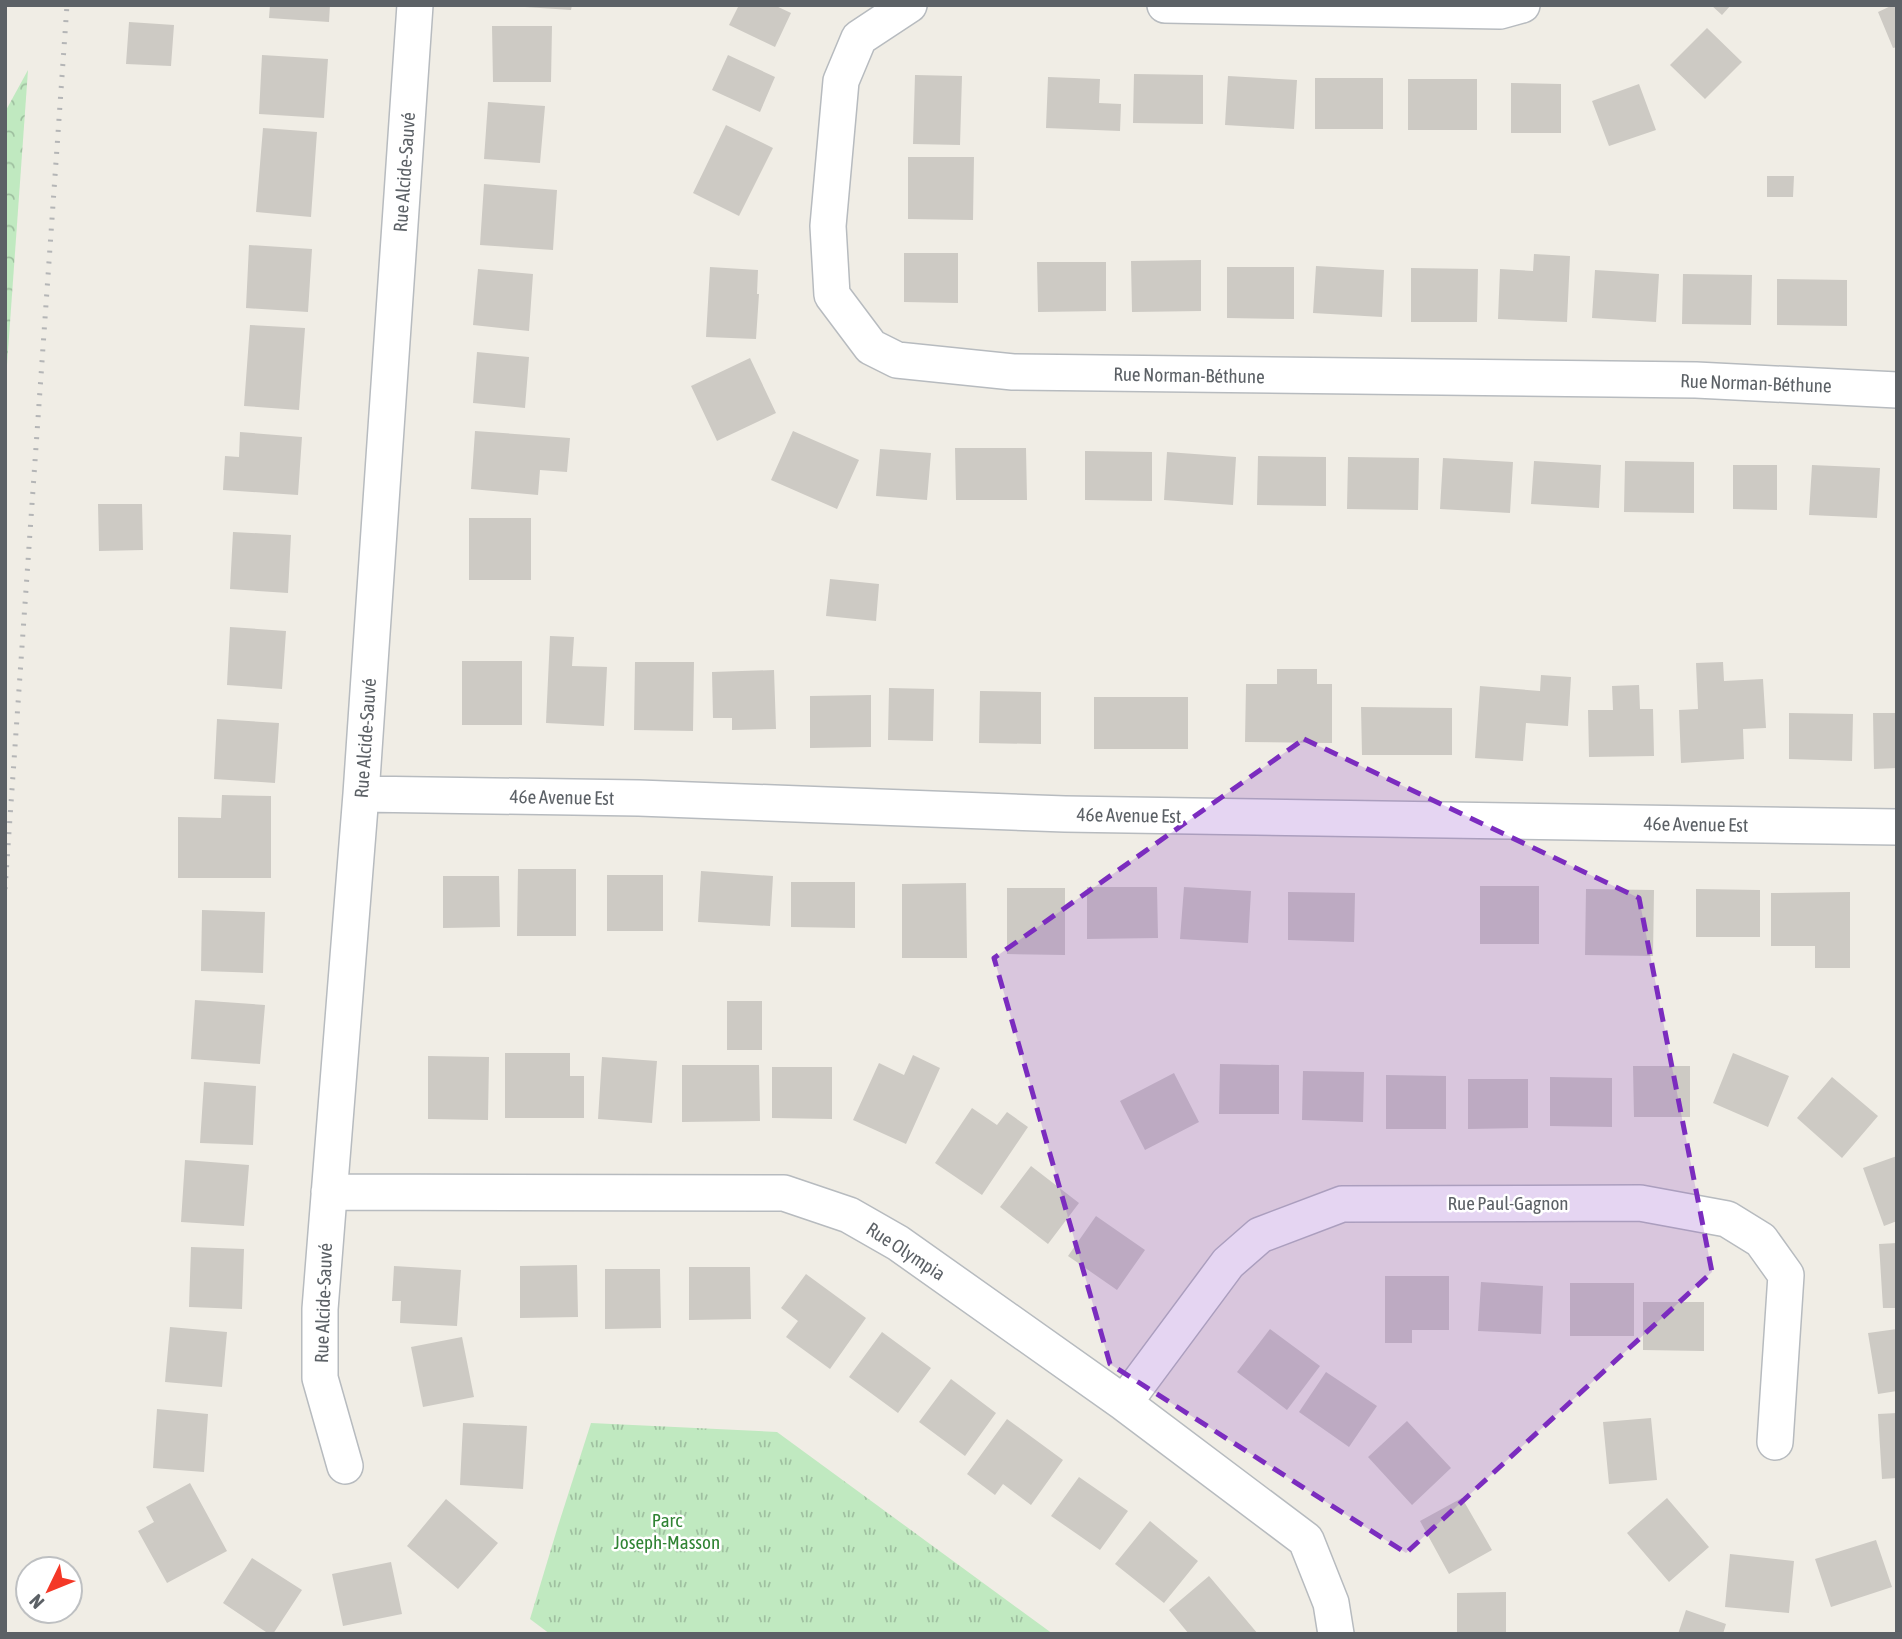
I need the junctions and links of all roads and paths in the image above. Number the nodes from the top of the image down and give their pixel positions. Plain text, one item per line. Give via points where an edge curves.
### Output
1 (415, 5) edge
2 (909, 5) edge
3 (1165, 5) edge
4 (1522, 5) edge
5 (1897, 390) edge
6 (361, 794) junction
7 (1897, 827) edge
8 (329, 1192) junction
9 (1124, 1403) junction
10 (1775, 1442) dead end
11 (345, 1466) dead end
12 (1336, 1634) edge

1 - 6 street, Rue Alcide-Sauvé
2 - 5 street, Rue Norman-Béthune via 859,38 841,81 828,226 832,295 871,347 897,360 1013,372 1696,380
3 - 4 street via 1500,11
6 - 7 street, 46e Avenue Est via 639,798 1066,814
6 - 8 street, Rue Alcide-Sauvé
8 - 9 street, Rue Olympia via 784,1193 849,1215 898,1243
8 - 11 street, Rue Alcide-Sauvé via 320,1378
9 - 10 street, Rue Paul-Gagnon via 1228,1263 1272,1230 1342,1204 1640,1203 1727,1219 1761,1240 1786,1275
9 - 12 street, Rue Olympia via 1306,1540 1331,1604

